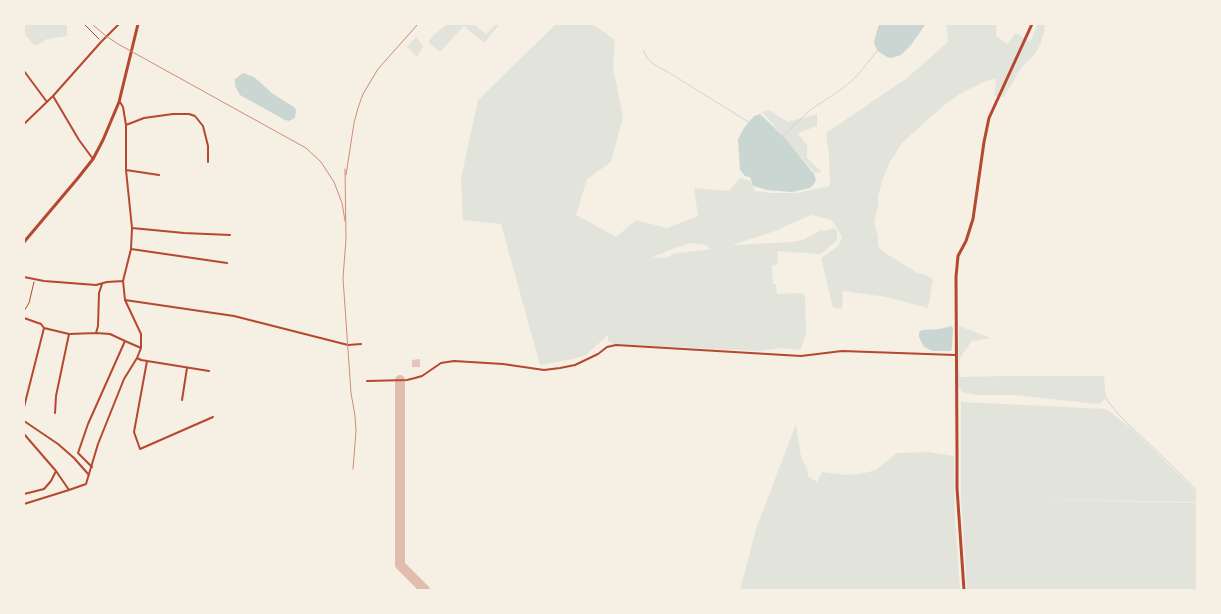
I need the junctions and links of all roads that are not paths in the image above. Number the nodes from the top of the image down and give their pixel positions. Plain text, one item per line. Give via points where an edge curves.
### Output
1 (119, 24) edge
2 (138, 24) edge
3 (1032, 24) edge
4 (24, 71) edge
5 (53, 96) junction
6 (47, 102) junction
7 (119, 102) junction
8 (24, 124) edge
9 (126, 125) junction
10 (93, 159) junction
11 (208, 162) dead end
12 (126, 170) junction
13 (158, 175) dead end
14 (132, 228) junction
15 (230, 235) dead end
16 (24, 242) edge
17 (131, 249) junction
18 (227, 263) dead end
19 (24, 277) edge
20 (124, 281) junction
21 (102, 284) junction
22 (125, 300) junction
23 (24, 318) edge
24 (44, 328) junction
25 (96, 333) junction
26 (69, 334) junction
27 (125, 341) junction
28 (361, 344) dead end
29 (141, 348) junction
30 (956, 355) junction
31 (137, 358) junction
32 (147, 361) junction
33 (188, 368) junction
34 (209, 371) dead end
35 (367, 381) dead end
36 (182, 400) dead end
37 (24, 407) edge
38 (55, 413) dead end
39 (213, 417) dead end
40 (24, 421) edge
41 (24, 434) edge
42 (92, 467) junction
43 (56, 471) junction
44 (89, 475) junction
45 (69, 490) junction
46 (24, 494) edge
47 (24, 504) edge
48 (964, 590) edge

1 - 5 street
2 - 7 street
3 - 30 street via 989,118 973,219 958,256
4 - 6 street
5 - 6 street
5 - 10 street
6 - 8 street
7 - 9 street via 123,107
7 - 10 street
9 - 11 street via 144,118 166,115 195,116 203,126 208,146
9 - 12 street
10 - 16 street
12 - 13 street
12 - 14 street
14 - 15 street
14 - 17 street
17 - 18 street
17 - 20 street
19 - 21 street via 89,285
20 - 21 street
20 - 22 street
21 - 25 street via 98,292
22 - 28 street via 234,316 348,345
22 - 29 street via 141,334
23 - 24 street via 41,324
24 - 26 street
24 - 37 street
25 - 26 street
25 - 27 street via 110,334
26 - 38 street
27 - 29 street
27 - 42 street via 88,424 78,453
29 - 31 street
30 - 35 street via 842,351 801,356 616,345 607,347 575,365 560,368 544,370 452,361 441,363 422,376 407,380
30 - 48 street via 958,488
31 - 32 street
31 - 42 street via 124,379 98,444
32 - 33 street
32 - 39 street via 134,432 140,449
33 - 34 street
33 - 36 street
40 - 44 street via 58,444
41 - 43 street
42 - 44 street
43 - 45 street
43 - 46 street via 44,489
44 - 45 street via 86,484
45 - 47 street

